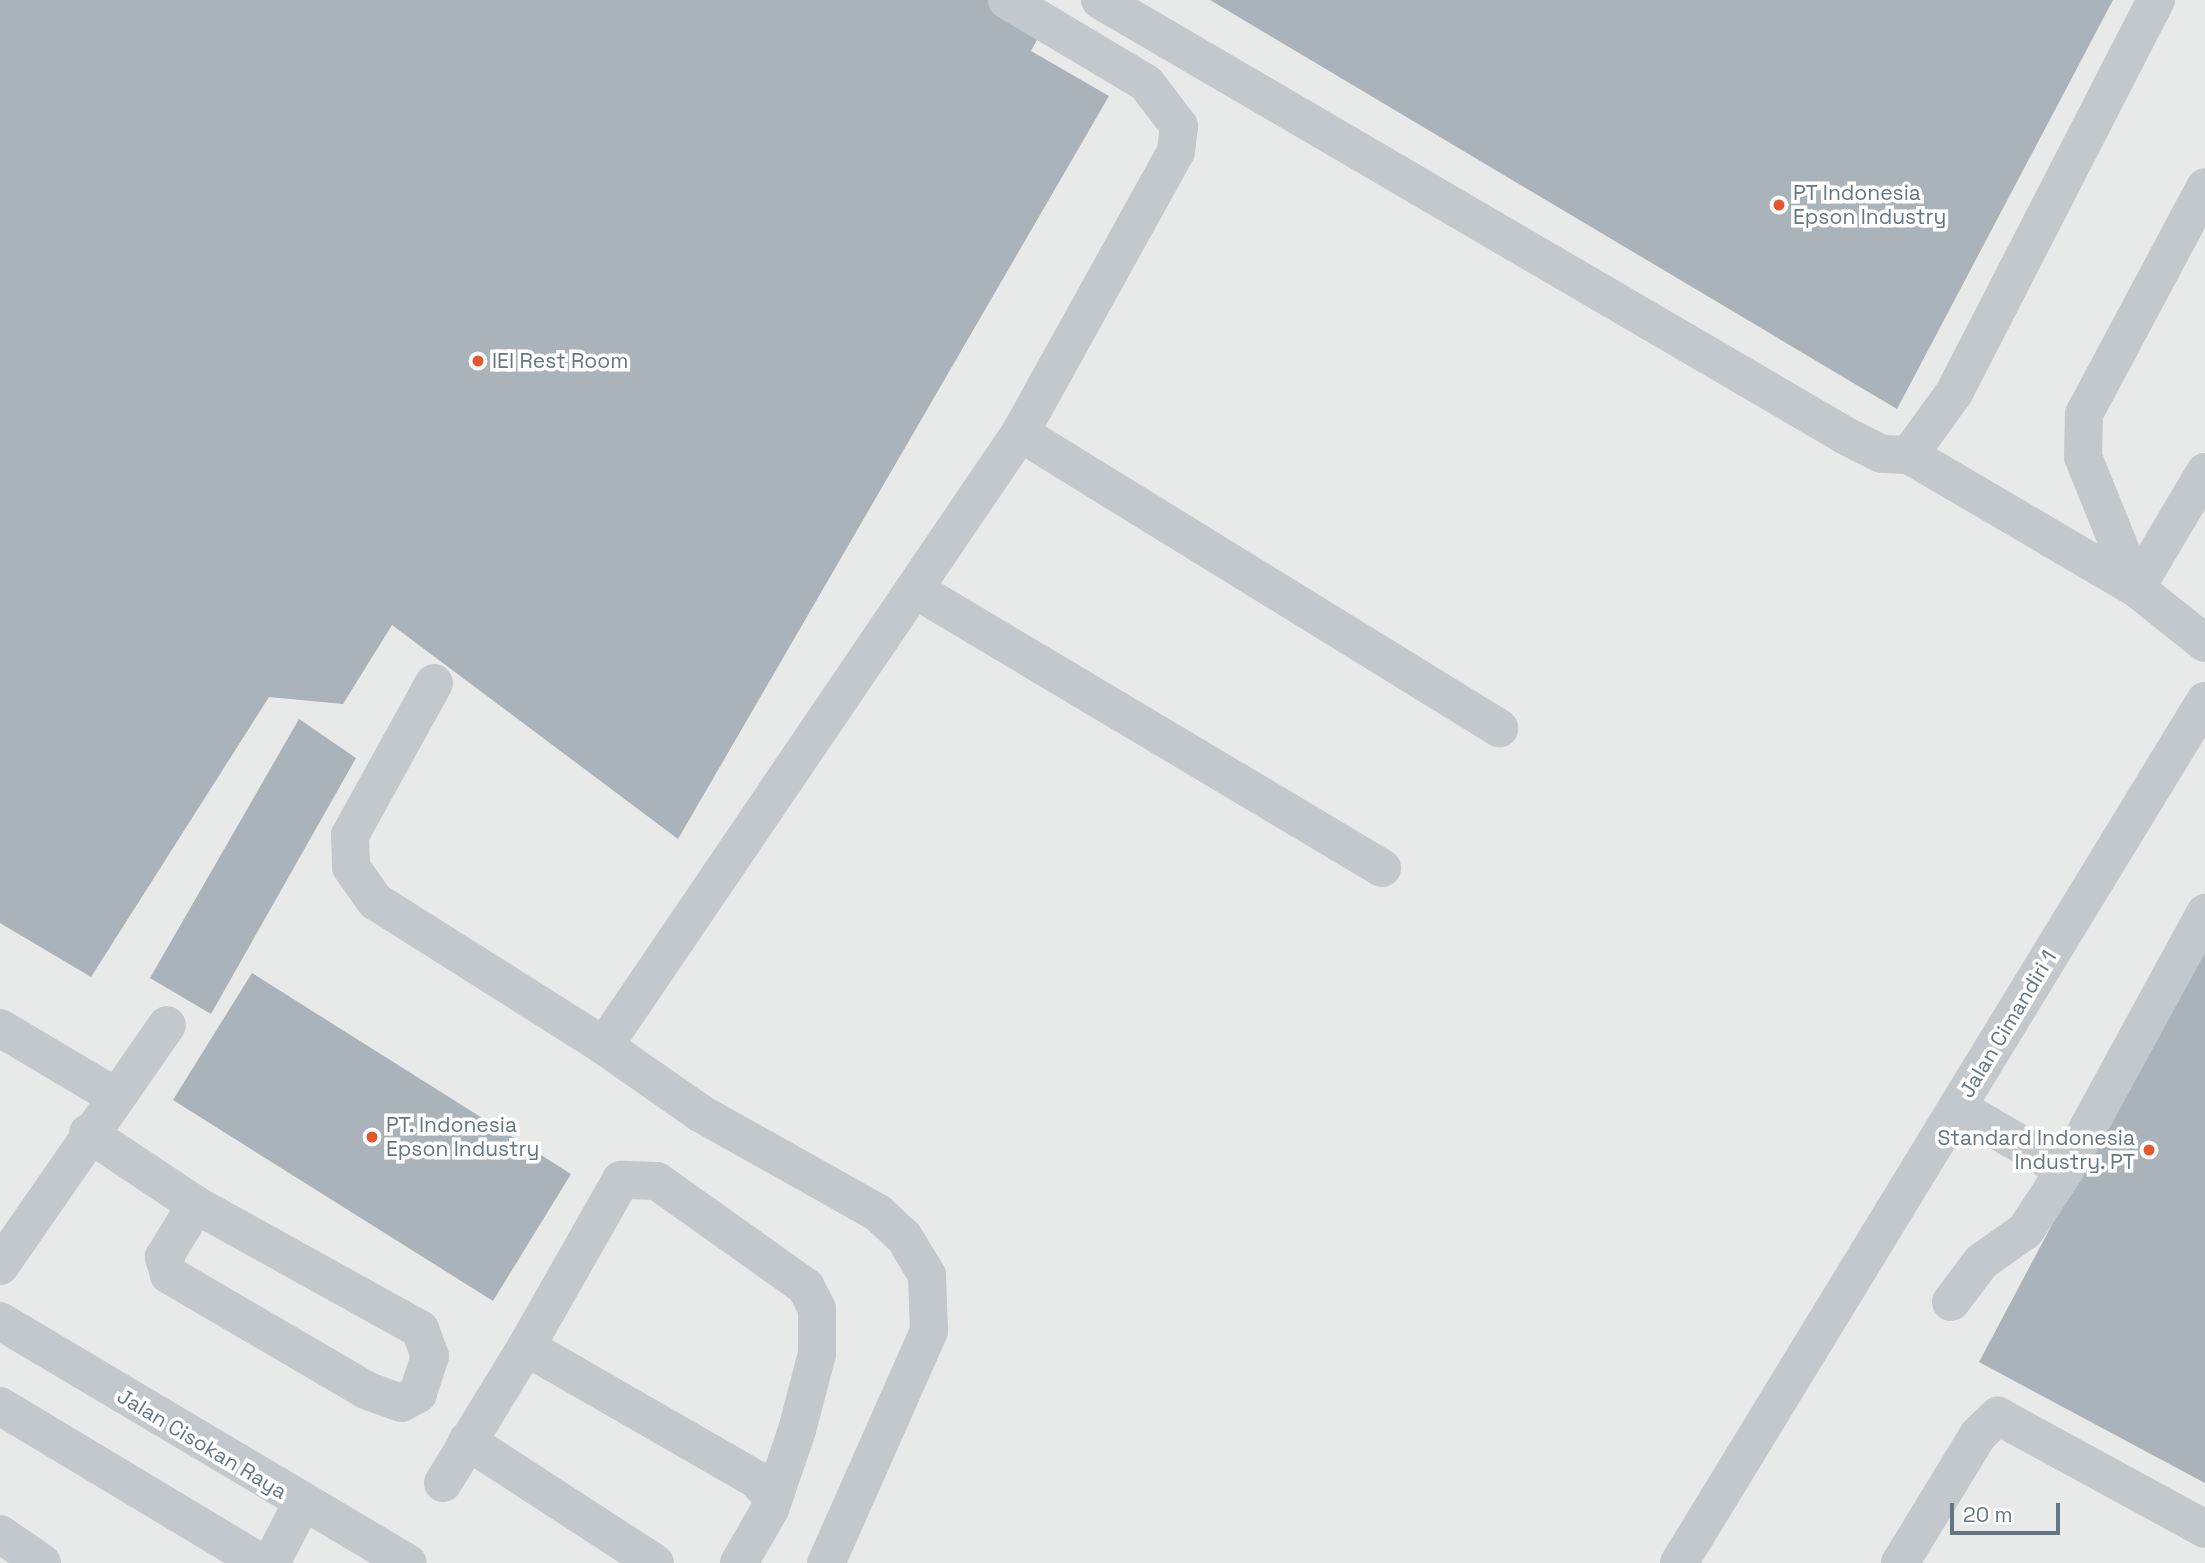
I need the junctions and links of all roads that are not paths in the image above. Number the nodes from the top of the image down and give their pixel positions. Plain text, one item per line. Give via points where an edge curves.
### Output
1 (1007, 0) edge
2 (1100, 0) edge
3 (2156, 0) edge
4 (2205, 187) edge
5 (1020, 433) junction
6 (1909, 455) junction
7 (2205, 472) edge
8 (2136, 588) junction
9 (914, 589) junction
10 (2205, 643) edge
11 (434, 683) dead end
12 (2205, 701) edge
13 (1499, 728) dead end
14 (1382, 868) dead end
15 (2205, 914) edge
16 (167, 1026) dead end
17 (0, 1028) edge
18 (604, 1046) junction
19 (116, 1097) junction
20 (1958, 1107) junction
21 (88, 1133) junction
22 (2065, 1170) junction
23 (196, 1205) junction
24 (0, 1266) edge
25 (1951, 1302) dead end
26 (0, 1321) edge
27 (526, 1347) junction
28 (0, 1406) edge
29 (467, 1441) junction
30 (443, 1483) dead end
31 (771, 1496) junction
32 (302, 1503) junction
33 (2205, 1529) edge
34 (0, 1534) edge
35 (834, 1560) edge
36 (41, 1563) edge
37 (261, 1563) edge
38 (271, 1563) edge
39 (407, 1563) edge
40 (655, 1563) edge
41 (739, 1563) edge
42 (1679, 1563) edge
43 (1900, 1563) edge

1 - 5 street via 1146,83 1179,125 1167,175
2 - 6 street via 1846,436 1882,454
3 - 6 street via 1960,382
4 - 8 street via 2084,414 2083,457
5 - 9 street
5 - 13 street
6 - 8 street
7 - 8 street
8 - 10 street
9 - 14 street
9 - 18 street
11 - 18 street via 350,835 351,867 375,901
12 - 20 street, Jalan Cimandiri 1
15 - 22 street
16 - 19 street
17 - 19 street
18 - 35 street via 700,1112 878,1213 904,1237 927,1275 929,1331
19 - 21 street
20 - 22 street
20 - 42 street, Jalan Cimandiri 1
21 - 23 street
21 - 24 street
22 - 25 street via 2025,1231 1981,1262
23 - 23 street via 420,1329 430,1356 418,1394 401,1403 366,1390 169,1275 164,1257
26 - 32 street, Jalan Cisokan Raya
27 - 29 street
27 - 31 street via 756,1479
27 - 31 street via 614,1188 632,1176 657,1181 806,1287 817,1309 817,1354
28 - 37 street
29 - 30 street
29 - 40 street
31 - 41 street via 765,1520
32 - 38 street
32 - 39 street, Jalan Cisokan Raya
33 - 43 street via 1998,1416 1978,1435
34 - 36 street

